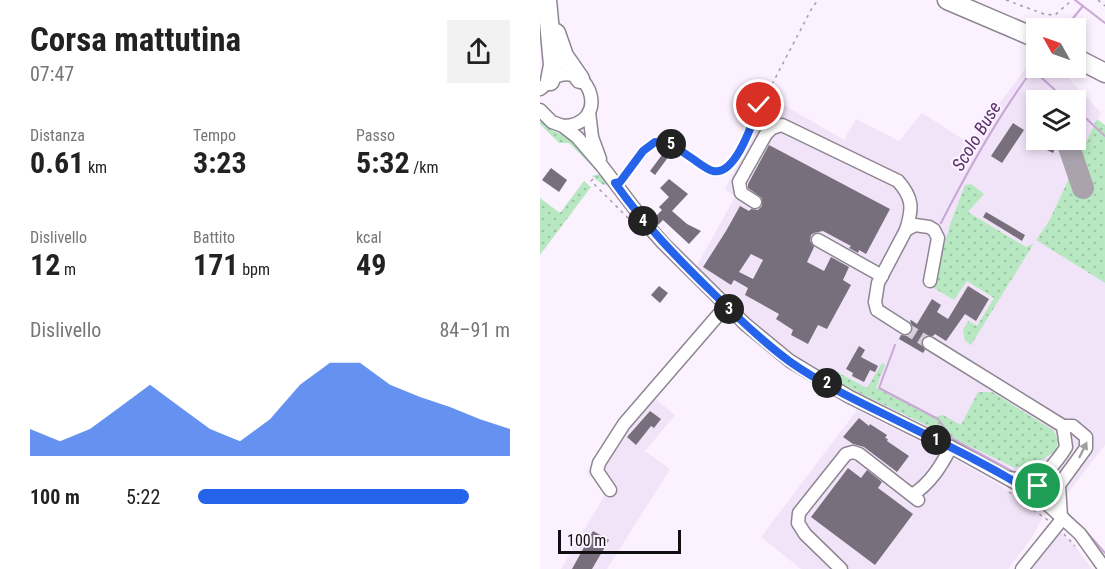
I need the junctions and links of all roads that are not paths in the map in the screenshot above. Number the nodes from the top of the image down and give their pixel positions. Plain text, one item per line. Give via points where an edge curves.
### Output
1 (947, 0) edge
2 (550, 13) edge
3 (1026, 34) edge
4 (1086, 63) edge
5 (1105, 73) edge
6 (580, 79) junction
7 (545, 85) edge
8 (542, 111) edge
9 (589, 112) junction
10 (563, 126) junction
11 (602, 166) junction
12 (755, 202) dead end
13 (906, 230) junction
14 (818, 240) dead end
15 (882, 276) junction
16 (930, 281) dead end
17 (726, 306) junction
18 (905, 328) tunnel mouth
19 (929, 343) tunnel mouth
20 (1063, 426) junction
21 (951, 447) junction
22 (1049, 469) junction
23 (1009, 478) junction
24 (1059, 485) junction
25 (610, 490) dead end
26 (1037, 495) junction
27 (1062, 518) junction
28 (841, 569) edge
29 (1022, 569) edge
30 (1105, 569) edge

1 - 3 highway
2 - 6 highway via 564,56
2 - 7 highway via 553,65
4 - 5 highway
6 - 7 street via 561,75
6 - 9 street via 591,94
7 - 8 street
8 - 10 street via 552,122
9 - 10 street via 578,123
9 - 11 street
10 - 11 street
11 - 17 street via 663,243
12 - 13 street via 741,193 739,182 766,134 782,125 898,181 911,202
13 - 15 street
13 - 16 street via 922,225 934,230 938,238
14 - 15 street
15 - 18 street via 874,302 877,310
17 - 21 street via 790,361 848,396
17 - 25 street via 624,424 599,463 597,471
19 - 20 street
20 - 22 street via 1066,447
24 -> 20 street via 1087,441 1073,426
21 - 23 street
21 - 28 street via 915,498 860,453 846,454 799,513 798,523
22 - 23 street via 1033,476
22 - 26 street
23 - 26 street
24 - 26 street via 1044,496
24 - 27 street
26 - 27 street
27 - 29 street
27 - 30 street via 1080,534

